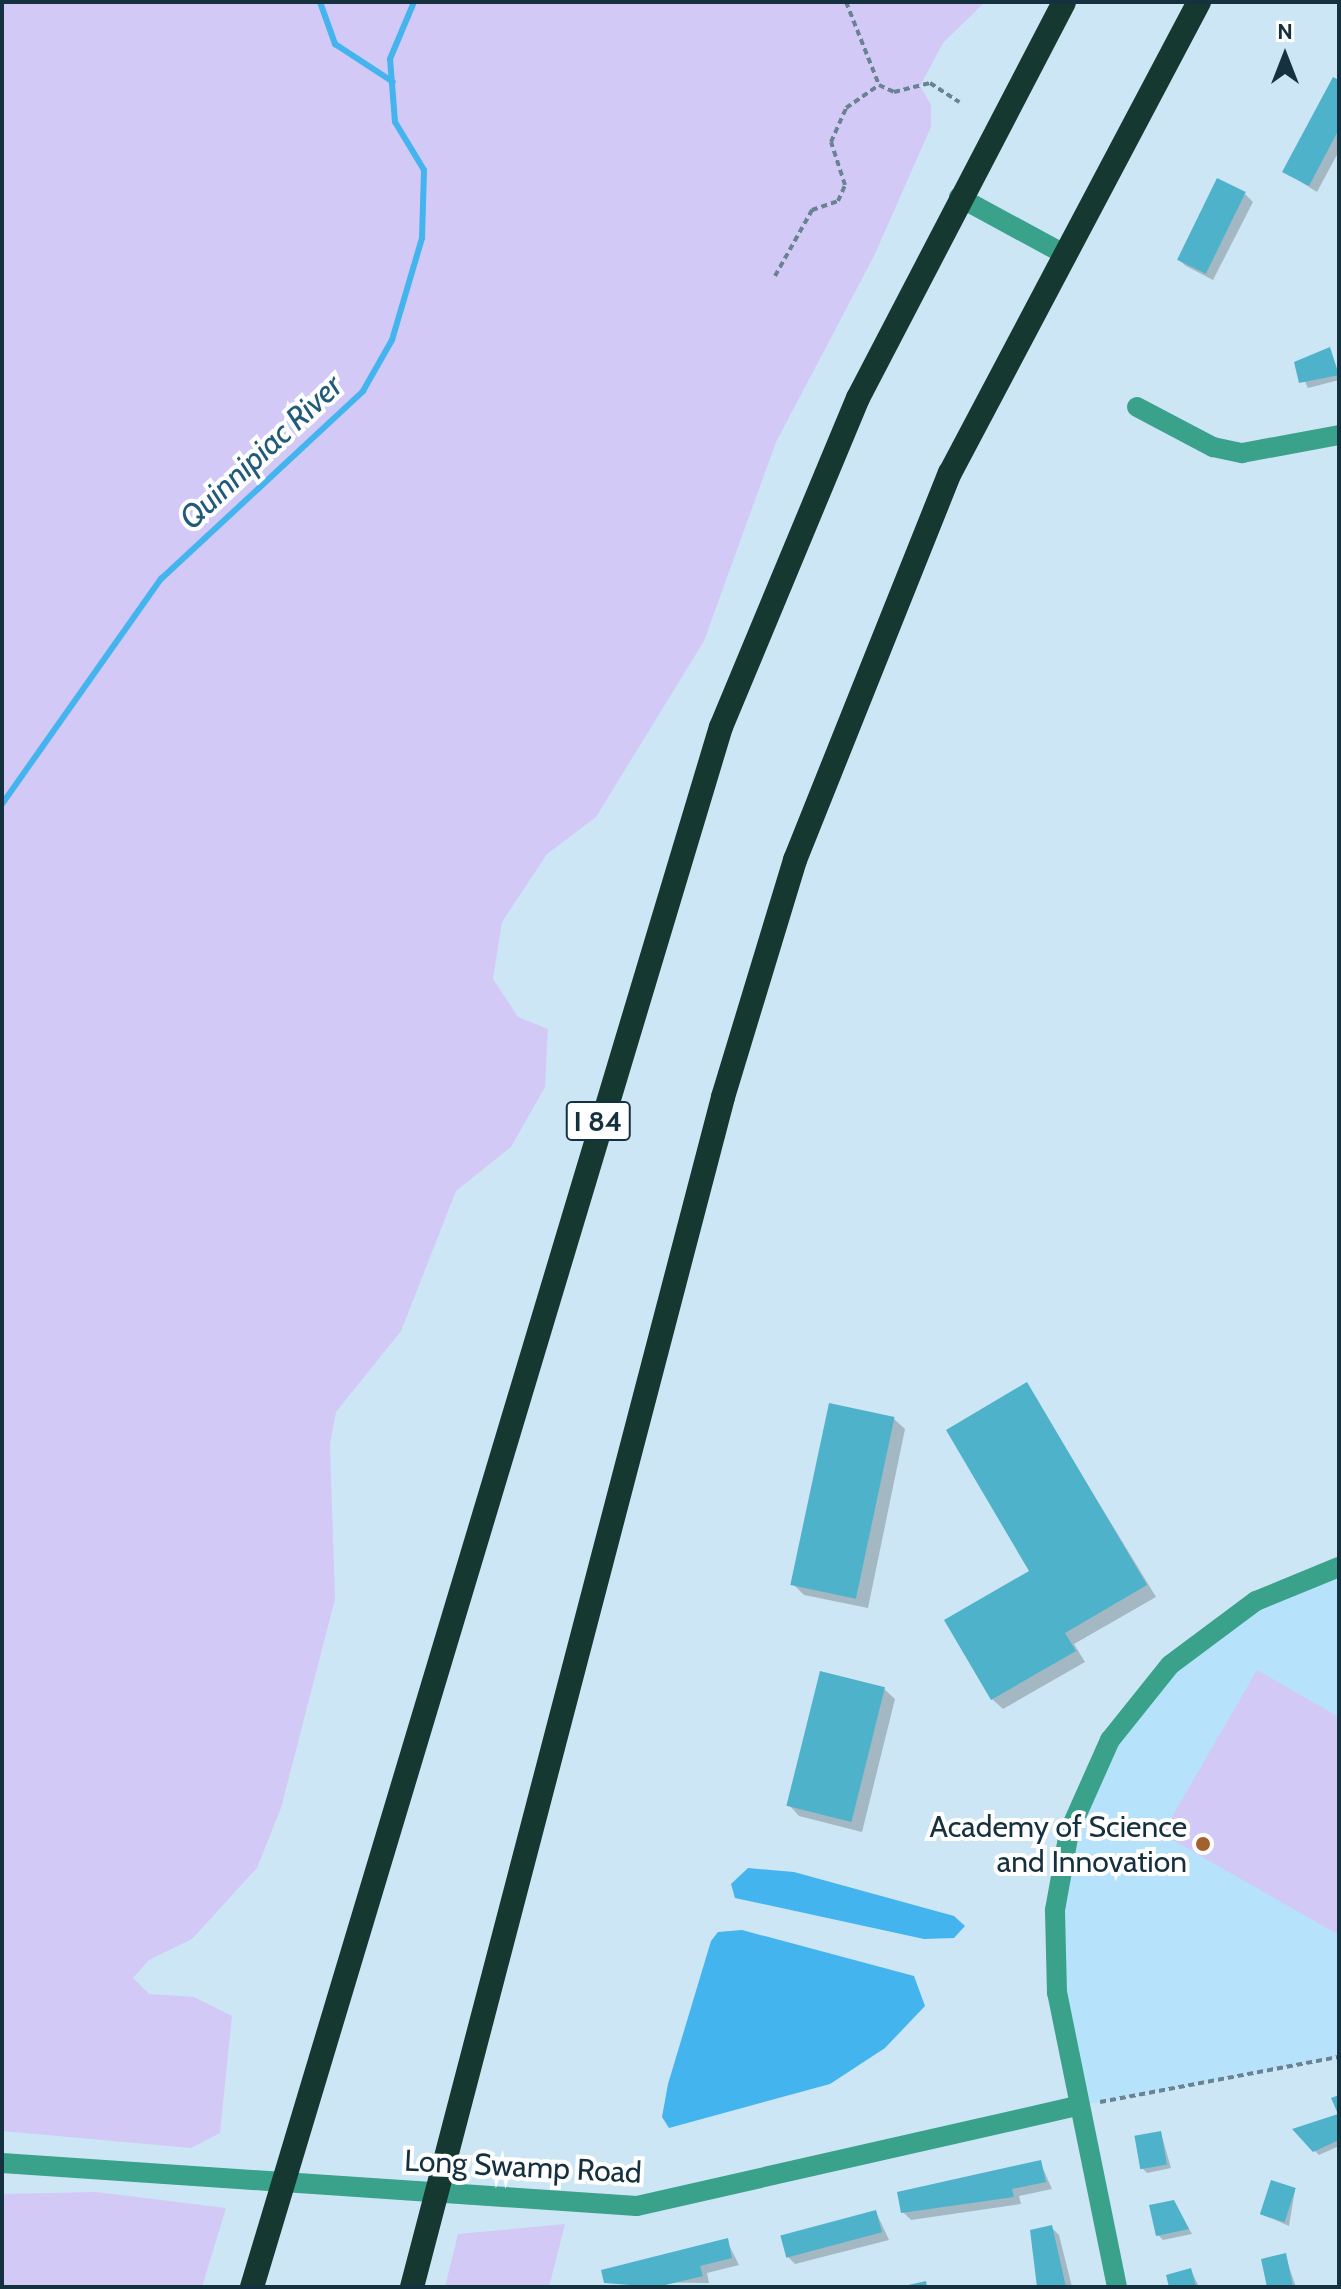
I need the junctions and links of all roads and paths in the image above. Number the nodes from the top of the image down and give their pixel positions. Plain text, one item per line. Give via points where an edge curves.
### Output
1 (846, 2) edge
2 (1064, 2) edge
3 (1199, 2) edge
4 (879, 85) junction
5 (959, 102) dead end
6 (959, 197) junction
7 (1062, 253) junction
8 (775, 276) dead end
9 (1137, 407) dead end
10 (1339, 435) edge
11 (1339, 1567) edge
12 (1339, 2057) edge
13 (1078, 2106) junction
14 (2, 2163) edge
15 (252, 2287) edge
16 (412, 2287) edge
17 (1117, 2287) edge

1 - 4 path
2 - 6 highway, I 84
3 - 7 highway
4 - 5 path via 894,92 930,83
4 - 8 path via 846,108 833,130 845,172 838,201 812,210
6 - 7 street
6 - 15 highway, I 84 via 810,504 691,815
7 - 16 highway via 900,585 769,936
9 - 10 street via 1213,447 1242,453
11 - 13 street via 1256,1601 1189,1647 1127,1715 1088,1783 1064,1855 1054,1928 1057,1993
12 - 13 path
13 - 14 street, Long Swamp Road via 947,2130 654,2204
13 - 17 street

